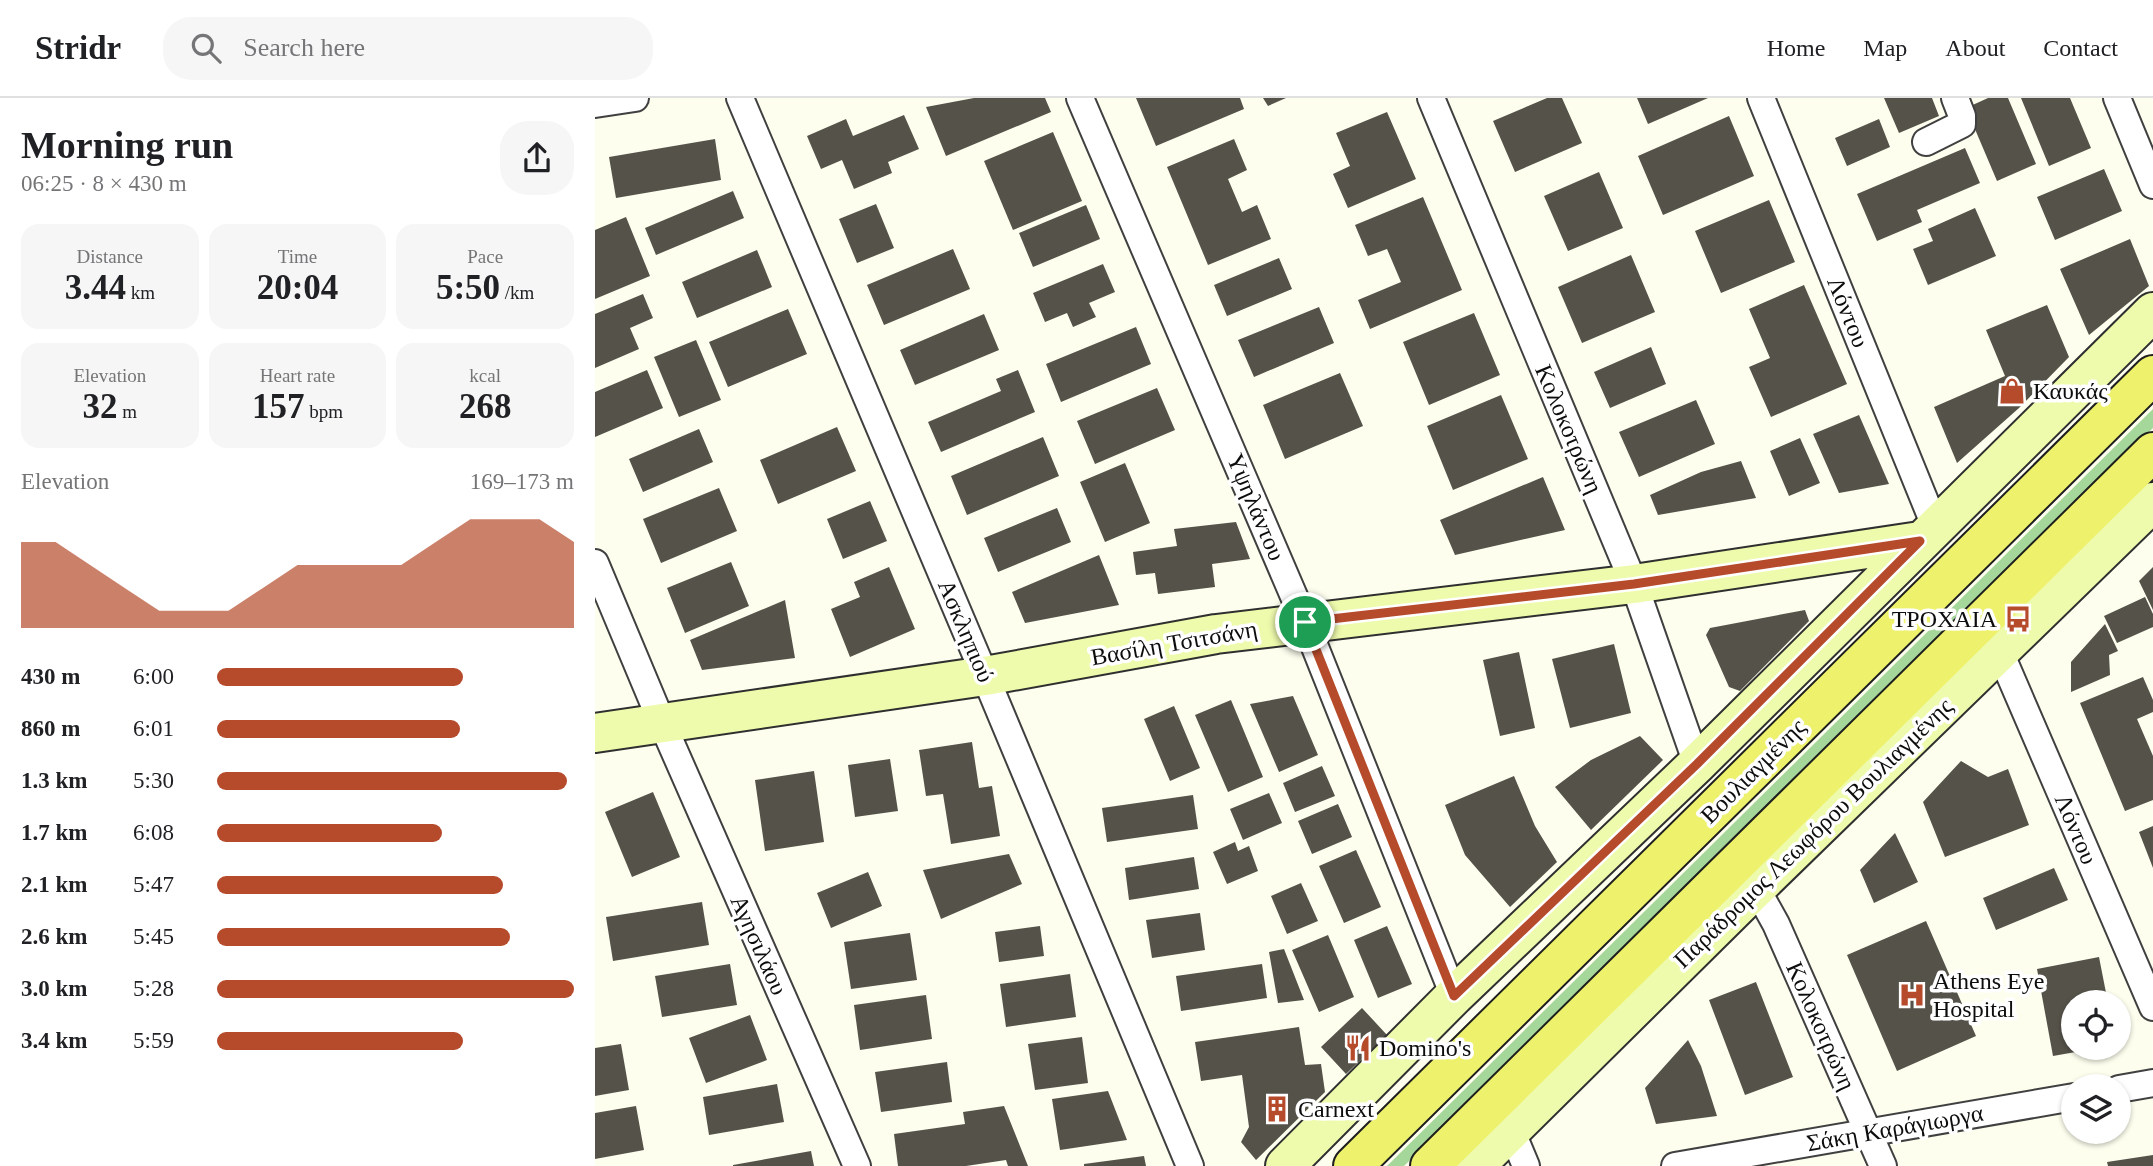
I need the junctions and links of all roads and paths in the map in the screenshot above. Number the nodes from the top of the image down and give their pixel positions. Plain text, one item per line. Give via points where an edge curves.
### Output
1 (635, 98) edge
2 (740, 98) edge
3 (1080, 98) edge
4 (1431, 98) edge
5 (1761, 98) edge
6 (1955, 98) edge
7 (2117, 98) edge
8 (595, 104) edge
9 (1926, 142) dead end
10 (2153, 185) edge
11 (2153, 312) edge
12 (2153, 375) edge
13 (2153, 452) edge
14 (2153, 502) edge
15 (1928, 533) junction
16 (595, 563) edge
17 (1634, 584) junction
18 (1305, 622) junction
19 (1999, 650) junction
20 (985, 676) junction
21 (662, 723) junction
22 (595, 733) edge
23 (1697, 764) junction
24 (1756, 888) junction
25 (1454, 996) junction
26 (2153, 1007) edge
27 (2153, 1083) edge
28 (2131, 1087) edge
29 (2061, 1099) edge
30 (1511, 1130) junction
31 (1869, 1132) junction
32 (857, 1166) edge
33 (1189, 1166) edge
34 (1285, 1166) edge
35 (1353, 1166) edge
36 (1430, 1166) edge
37 (1475, 1166) edge
38 (1526, 1166) edge
39 (1675, 1166) edge
40 (1883, 1166) edge

1 - 8 street
2 - 20 street, Ασκληπιού
3 - 18 street, Υψηλάντου
4 - 17 street, Κολοκοτρώνη
5 - 15 street, Λόντου
6 - 9 street via 1962,124
7 - 10 street
11 - 15 street
12 - 35 main road, Βουλιαγμένης
13 - 36 main road
14 - 19 street, Παράδρομος Λεωφόρου Βουλιαγμένης
15 - 17 street, Βασίλη Τσιτσάνη
15 - 23 street
16 - 21 street, Αγησιλάου
17 - 18 street, Βασίλη Τσιτσάνη
17 - 23 street, Κολοκοτρώνη
18 - 20 street, Βασίλη Τσιτσάνη
18 - 25 street, Υψηλάντου
19 - 24 street, Παράδρομος Λεωφόρου Βουλιαγμένης
19 - 26 street, Λόντου
20 - 21 street, Βασίλη Τσιτσάνη
20 - 33 street, Ασκληπιού
21 - 22 street, Βασίλη Τσιτσάνη
21 - 32 street, Αγησιλάου
23 - 25 street
24 - 30 street, Παράδρομος Λεωφόρου Βουλιαγμένης
24 - 31 street, Κολοκοτρώνη
25 - 34 street
27 - 28 street
29 - 31 street, Σάκη Καράγιωργα
30 - 37 street, Παράδρομος Λεωφόρου Βουλιαγμένης
30 - 38 street
31 - 39 street, Σάκη Καράγιωργα
31 - 40 street, Κολοκοτρώνη

